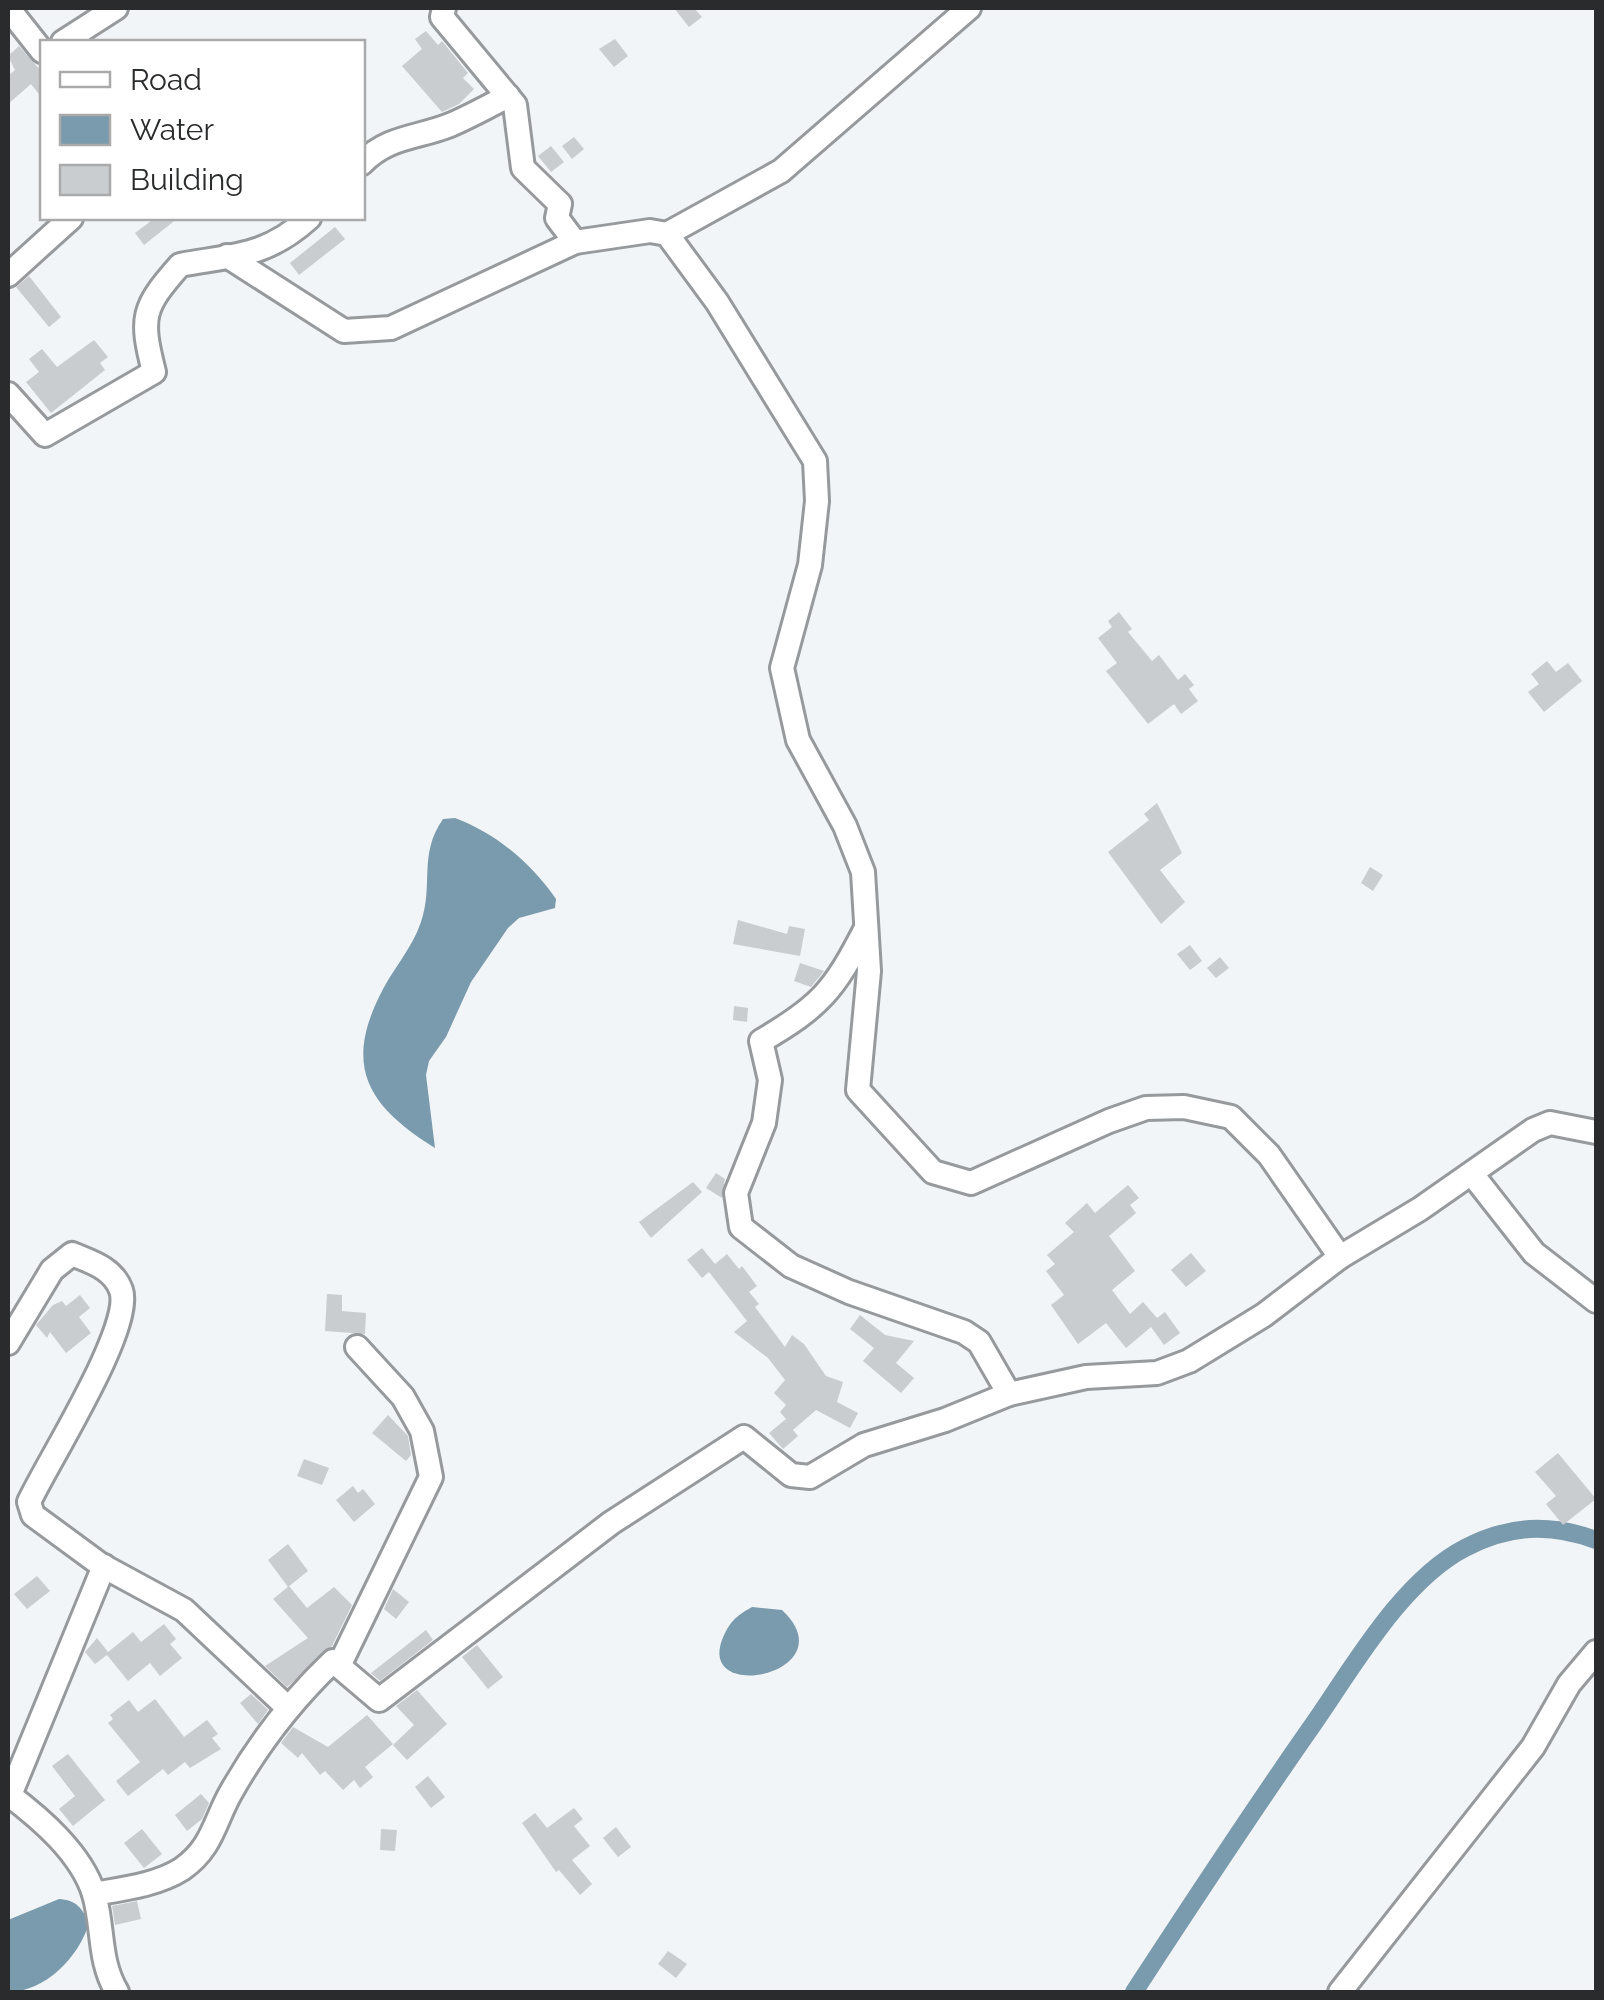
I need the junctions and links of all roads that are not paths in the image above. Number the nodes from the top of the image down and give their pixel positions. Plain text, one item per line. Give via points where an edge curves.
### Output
1 (8, 8) edge
2 (116, 8) edge
3 (444, 8) edge
4 (970, 8) edge
5 (66, 40) edge
6 (40, 49) edge
7 (508, 96) junction
8 (365, 159) edge
9 (70, 220) edge
10 (306, 220) edge
11 (667, 234) junction
12 (575, 242) junction
13 (227, 256) junction
14 (8, 275) edge
15 (8, 394) edge
16 (866, 928) junction
17 (1596, 1132) edge
18 (1472, 1174) junction
19 (1340, 1257) junction
20 (1596, 1301) edge
21 (8, 1344) edge
22 (357, 1347) dead end
23 (1009, 1394) junction
24 (104, 1566) junction
25 (1596, 1652) edge
26 (339, 1666) junction
27 (286, 1707) junction
28 (9, 1795) edge
29 (94, 1894) junction
30 (117, 1992) edge
31 (1340, 1992) edge

1 - 6 street
2 - 5 street
3 - 7 street via 442,18
4 - 11 street via 780,171
7 - 8 street via 445,127 377,148
7 - 12 street via 515,104 523,168 560,204 557,218
9 - 14 street
10 - 13 street via 272,247
11 - 12 street
11 - 16 street via 718,302 815,461 810,566 782,668 784,694 798,740 863,872
12 - 13 street via 391,328 344,331
13 - 15 street via 180,266 150,299 142,328 154,372 44,435
16 - 19 street via 869,972 858,1090 933,1172 970,1183 1109,1121 1146,1108 1184,1107 1231,1117 1269,1154
16 - 23 street via 826,996 762,1041 770,1080 764,1123 736,1193 741,1227 791,1266 964,1332 979,1342
17 - 18 street via 1550,1123
18 - 19 street
18 - 20 street via 1534,1253
19 - 23 street via 1190,1361 1156,1373 1086,1377
21 - 24 street via 27,1304 72,1254 106,1269 121,1290 122,1317 100,1368 29,1502 34,1514
22 - 26 street via 413,1414 430,1477
23 - 26 street via 864,1445 810,1476 791,1475 744,1437 611,1523 379,1700
24 - 27 street via 184,1610
24 - 28 street
25 - 31 street via 1533,1747
26 - 27 street via 333,1661
27 - 29 street via 229,1796 212,1842 180,1870
28 - 29 street via 76,1857
29 - 30 street via 104,1970

